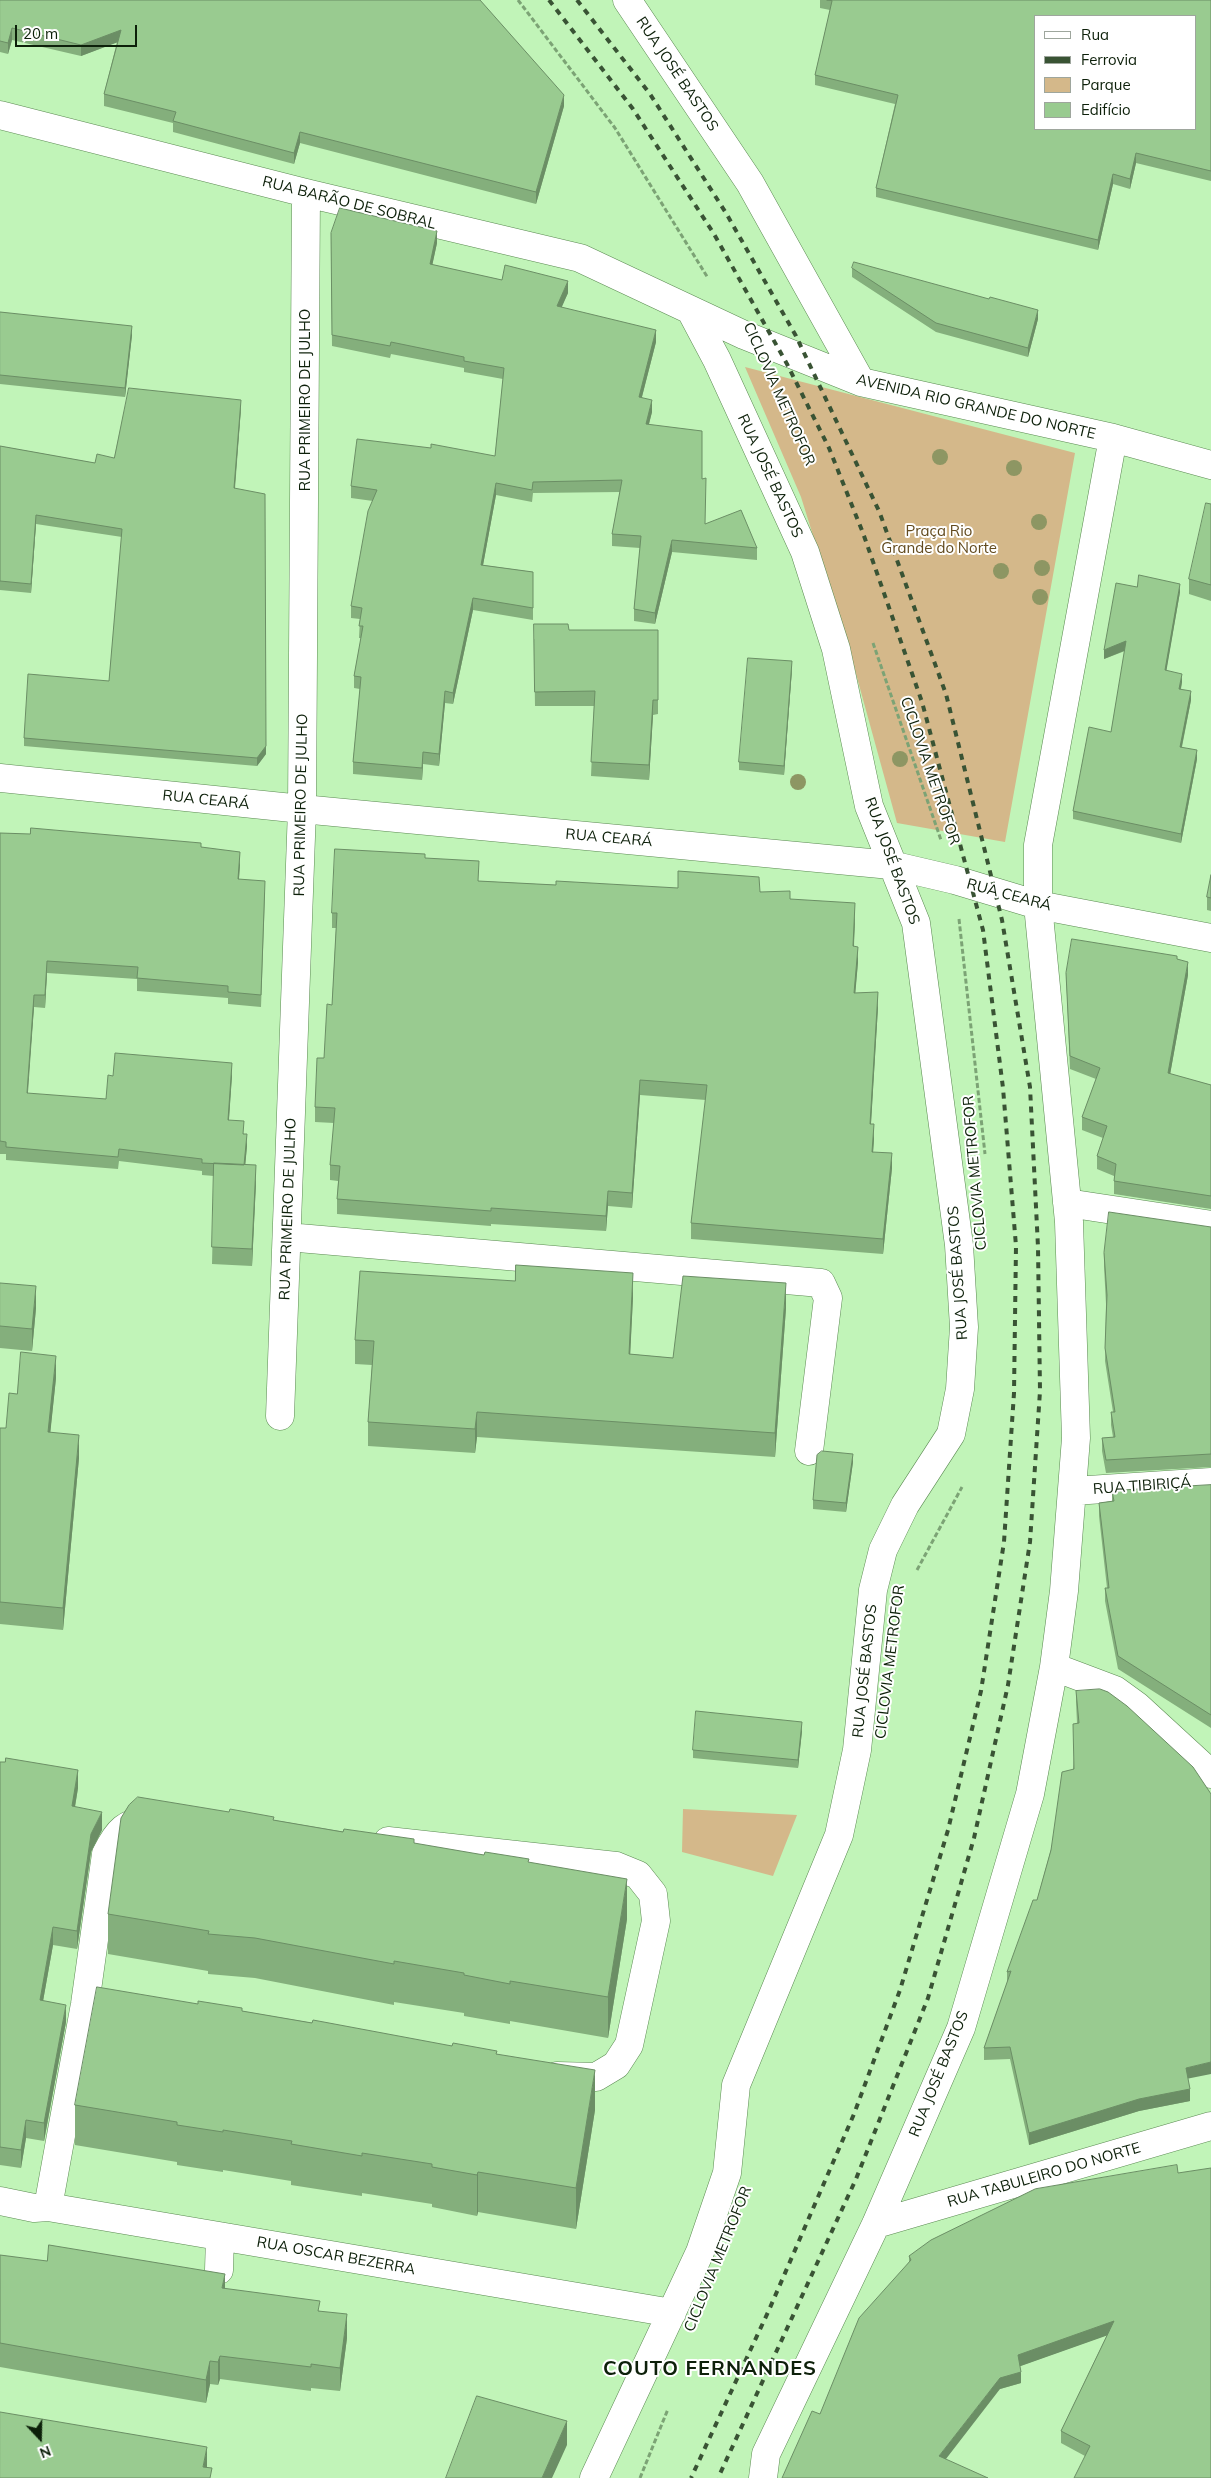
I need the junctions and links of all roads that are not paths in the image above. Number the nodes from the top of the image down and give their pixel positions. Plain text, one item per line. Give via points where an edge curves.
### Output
1 (627, 0) edge
2 (0, 115) edge
3 (306, 193) junction
4 (691, 311) junction
5 (862, 382) junction
6 (1113, 438) junction
7 (1211, 465) edge
8 (0, 778) edge
9 (302, 810) junction
10 (891, 865) junction
11 (1038, 905) junction
12 (1211, 938) edge
13 (1067, 1203) junction
14 (1211, 1225) edge
15 (286, 1237) junction
16 (280, 1416) dead end
17 (809, 1451) dead end
18 (1211, 1482) edge
19 (1073, 1491) junction
20 (1054, 1667) junction
21 (1211, 1774) edge
22 (180, 1818) edge
23 (359, 1838) edge
24 (84, 2004) junction
25 (154, 2015) edge
26 (527, 2071) edge
27 (1211, 2126) edge
28 (0, 2201) edge
29 (48, 2207) junction
30 (876, 2224) junction
31 (220, 2237) junction
32 (219, 2270) dead end
33 (672, 2313) junction
34 (594, 2478) edge
35 (763, 2478) edge

1 - 5 street, RUA JOSÉ BASTOS via 750,183
2 - 3 street, RUA BARÃO DE SOBRAL
3 - 4 street, RUA BARÃO DE SOBRAL via 580,258
3 - 9 street, RUA PRIMEIRO DE JULHO
4 - 5 street, AVENIDA RIO GRANDE DO NORTE
4 - 10 street, RUA JOSÉ BASTOS via 717,360 805,552 836,649 869,806
5 - 6 street, AVENIDA RIO GRANDE DO NORTE
6 - 7 street, AVENIDA RIO GRANDE DO NORTE
6 - 11 street, RUA JOSÉ BASTOS via 1038,845
8 - 9 street, RUA CEARÁ
9 - 10 street, RUA CEARÁ
9 - 15 street, RUA PRIMEIRO DE JULHO
10 - 11 street, RUA CEARÁ
10 - 33 street, RUA JOSÉ BASTOS via 916,922 926,984 959,1245 964,1327 960,1389 951,1434 906,1505 883,1550 873,1590 857,1750 839,1834 736,2085 727,2174 700,2252
11 - 12 street, RUA CEARÁ
11 - 13 street, RUA JOSÉ BASTOS
13 - 14 street
13 - 19 street, RUA JOSÉ BASTOS via 1076,1438
15 - 16 street, RUA PRIMEIRO DE JULHO
15 - 17 street via 821,1283 828,1298
18 - 19 street, RUA TIBIRIÇÁ
19 - 20 street, RUA JOSÉ BASTOS
20 - 21 street via 1115,1690
20 - 30 street, RUA JOSÉ BASTOS via 1030,1794 961,2028
22 - 24 street via 160,1816 134,1821 116,1834 106,1854
23 - 26 street via 616,1866 638,1875 653,1894 656,1921 629,2044 616,2065 596,2077 567,2077
24 - 25 street
24 - 29 street
27 - 30 street, RUA TABULEIRO DO NORTE
28 - 29 street, RUA OSCAR BEZERRA via 34,2208
29 - 31 street, RUA OSCAR BEZERRA
30 - 35 street, RUA JOSÉ BASTOS via 766,2454
31 - 32 street
31 - 33 street, RUA OSCAR BEZERRA
33 - 34 street, RUA JOSÉ BASTOS

